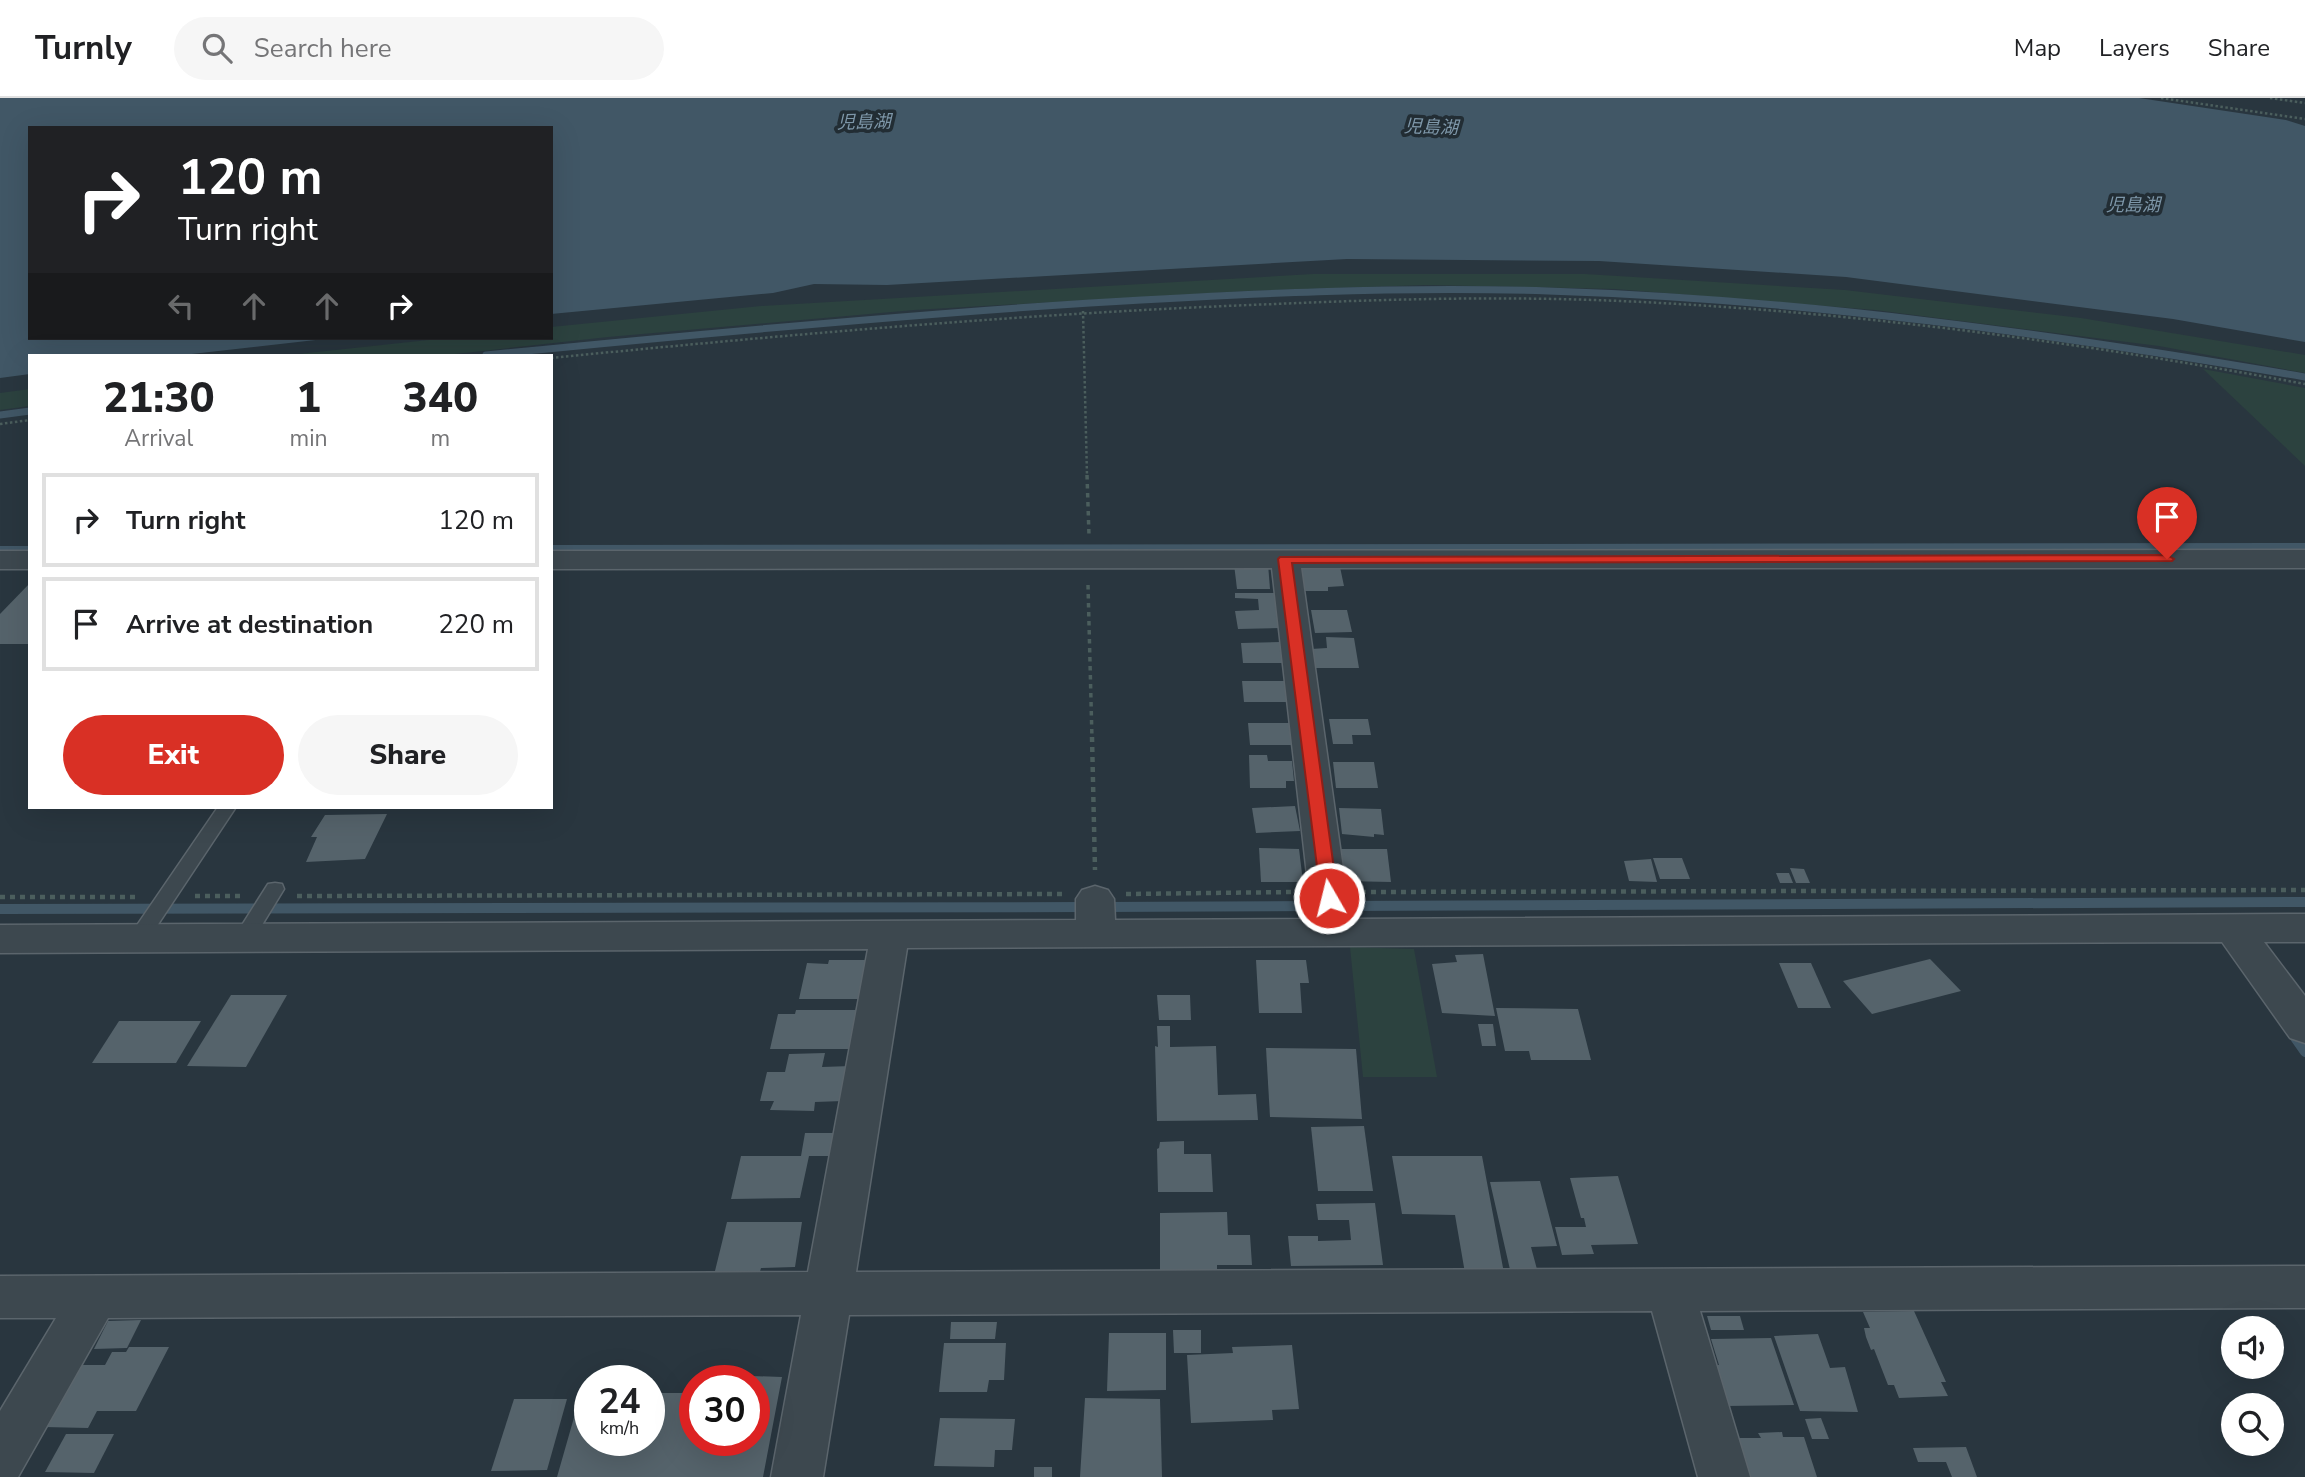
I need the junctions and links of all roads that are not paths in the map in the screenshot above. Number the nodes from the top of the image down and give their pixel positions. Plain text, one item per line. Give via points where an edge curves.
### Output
1 (1285, 559) junction
2 (2305, 559) edge
3 (28, 560) edge
4 (553, 560) edge
5 (0, 561) edge
6 (226, 809) edge
7 (271, 895) road end
8 (1330, 909) junction
9 (155, 914) junction
10 (2305, 928) edge
11 (250, 929) junction
12 (2233, 929) junction
13 (890, 935) junction
14 (0, 939) edge
15 (2305, 1027) edge
16 (2305, 1287) edge
17 (1670, 1289) junction
18 (829, 1292) junction
19 (95, 1296) junction
20 (0, 1297) edge
21 (0, 1459) edge
22 (797, 1477) edge
23 (1724, 1477) edge

1 - 2 street
1 - 4 street via 1088,552
1 - 8 street
3 - 5 street
6 - 9 lane
7 - 11 lane
8 - 12 street
8 - 13 street via 1096,912
9 - 11 street
9 - 14 street
10 - 12 street
11 - 13 street
12 - 15 street
13 - 18 street
16 - 17 street
17 - 18 street
17 - 23 street
18 - 19 street
18 - 22 street
19 - 20 street
19 - 21 street

